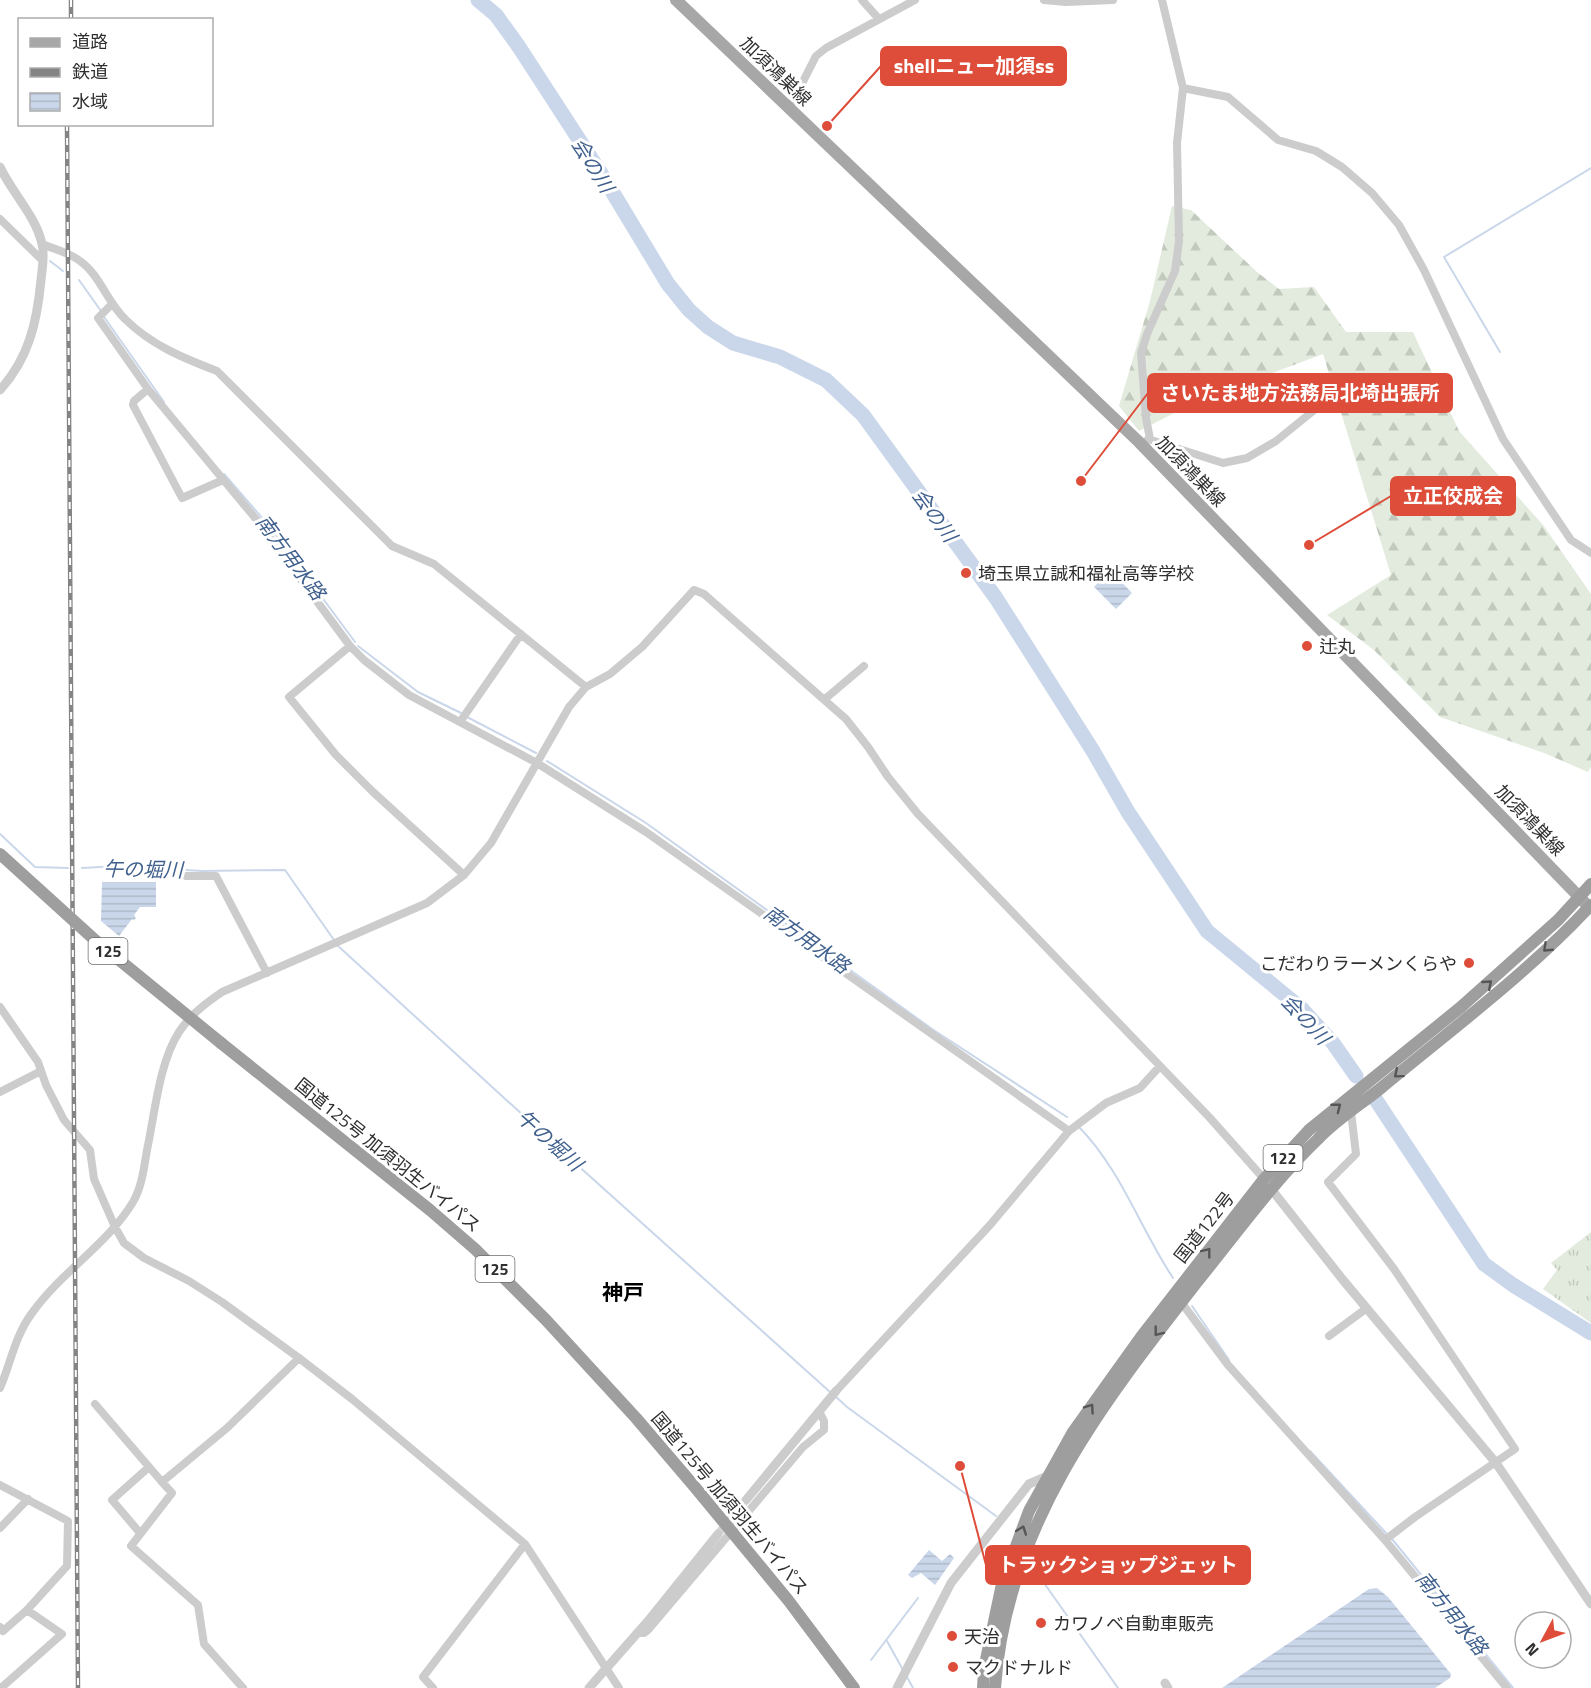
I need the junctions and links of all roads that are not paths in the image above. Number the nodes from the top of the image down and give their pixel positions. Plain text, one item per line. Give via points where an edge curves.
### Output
1 (676, 0) edge
2 (861, 0) edge
3 (915, 0) edge
4 (1044, 0) edge
5 (1113, 0) edge
6 (1162, 0) edge
7 (879, 20) junction
8 (1183, 88) junction
9 (789, 109) junction
10 (0, 167) edge
11 (0, 219) edge
12 (43, 254) junction
13 (111, 305) junction
14 (148, 389) junction
15 (0, 390) edge
16 (1344, 393) dead end
17 (1145, 441) junction
18 (223, 480) junction
19 (1591, 553) edge
20 (521, 634) junction
21 (350, 646) junction
22 (864, 666) dead end
23 (586, 687) junction
24 (825, 699) junction
25 (460, 722) junction
26 (537, 763) junction
27 (0, 854) edge
28 (464, 875) junction
29 (186, 876) dead end
30 (1591, 884) edge
31 (1579, 897) junction
32 (1590, 906) edge
33 (267, 973) junction
34 (0, 1007) edge
35 (1160, 1066) junction
36 (41, 1071) junction
37 (0, 1092) edge
38 (1351, 1112) junction
39 (1069, 1131) junction
40 (1268, 1185) junction
41 (115, 1227) junction
42 (1182, 1302) junction
43 (1367, 1308) junction
44 (1329, 1336) dead end
45 (299, 1358) junction
46 (0, 1388) edge
47 (837, 1391) joint
48 (95, 1404) dead end
49 (819, 1411) junction
50 (1496, 1463) junction
51 (149, 1467) junction
52 (1053, 1476) junction
53 (162, 1482) junction
54 (0, 1485) edge
55 (28, 1499) junction
56 (746, 1500) tunnel mouth
57 (0, 1528) edge
58 (732, 1531) junction
59 (140, 1533) junction
60 (718, 1534) tunnel mouth
61 (1385, 1540) junction
62 (525, 1544) junction
63 (1591, 1604) edge
64 (27, 1610) junction
65 (0, 1627) edge
66 (637, 1633) junction
67 (606, 1668) junction
68 (1, 1688) edge
69 (243, 1688) edge
70 (433, 1688) edge
71 (589, 1688) edge
72 (619, 1688) edge
73 (854, 1688) edge
74 (897, 1688) edge
75 (982, 1688) edge
76 (995, 1688) edge
77 (1507, 1688) edge

1 - 9 main road, 加須鴻巣線
2 - 7 street
3 - 7 street
4 - 5 street
6 - 8 street
7 - 9 street via 816,57
8 - 17 street via 1177,143 1179,241 1175,271 1141,353
8 - 19 street via 1228,97 1278,140 1316,151 1372,193 1400,225 1424,270 1503,440 1571,540
9 - 17 main road, 加須鴻巣線
10 - 12 street via 28,215
11 - 12 street
12 - 13 street via 78,259 89,268
12 - 15 street via 39,307 29,345 16,371
13 - 14 street via 98,318
13 - 20 street via 152,341 217,371 392,546 434,564
14 - 18 street
14 - 18 street via 133,405 183,498
16 - 17 street via 1323,403 1276,441 1247,458 1223,463
17 - 31 main road, 加須鴻巣線
18 - 21 street
20 - 23 street
20 - 25 street
21 - 25 street via 409,695
21 - 28 street via 289,697 344,762
22 - 24 street
23 - 24 street via 619,668 694,590 704,594
23 - 26 street
24 - 35 street via 846,719 918,814
25 - 26 street
26 - 28 street via 491,843
26 - 39 street via 655,839
27 - 58 highway, 国道125号 加須羽生バイパス / 125, bridge via 96,941 414,1196 475,1250 589,1365
28 - 33 street via 426,903
29 - 33 street via 216,876
30 - 31 highway, 国道122号 / 122
31 - 32 main road, 加須鴻巣線
40 -> 31 highway, 国道122号 / 122 via 1309,1130 1461,1007
32 -> 38 highway, 国道122号 / 122 via 1532,962
33 - 41 street via 212,999 179,1032 164,1067 141,1180 134,1201
34 - 36 street
35 - 39 street via 1140,1088 1106,1103
35 - 40 street
36 - 37 street
36 - 41 street via 64,1120 90,1150 94,1179
38 - 40 highway, 国道122号 / 122
38 - 50 street via 1356,1154 1328,1182 1394,1269 1515,1449
39 - 47 street via 990,1225
40 - 42 highway, 国道122号 / 122
40 - 43 street
52 -> 40 highway, 国道122号 / 122 via 1073,1432 1141,1336
41 - 45 street via 129,1249 197,1287
41 - 46 street via 33,1311 14,1344
42 -> 52 highway, 国道122号 / 122
42 - 61 street via 1228,1365
43 - 44 street
43 - 50 street
45 - 53 street via 227,1428
45 - 62 street
47 - 49 street
48 - 51 street
49 - 56 street
49 - 58 street via 824,1430 803,1447
50 - 61 street
50 - 63 street
51 - 53 street
51 - 59 street via 112,1500
52 - 74 street via 1029,1484 951,1583
75 -> 52 highway, 国道122号 / 122 via 1002,1584 1029,1511
52 - 76 highway, 国道122号 / 122 via 1013,1587 1003,1624
53 - 59 street via 172,1493
54 - 55 street
55 - 57 street
55 - 64 street via 68,1521 67,1566
58 - 66 street via 648,1630
58 - 73 highway, 国道125号 加須羽生バイパス / 125
59 - 69 street via 130,1546 198,1605 204,1644
60 - 66 street
61 - 77 street
62 - 67 street
62 - 70 street via 423,1677
64 - 65 street via 3,1630
64 - 68 street via 62,1634
66 - 67 street
67 - 71 street
67 - 72 street

